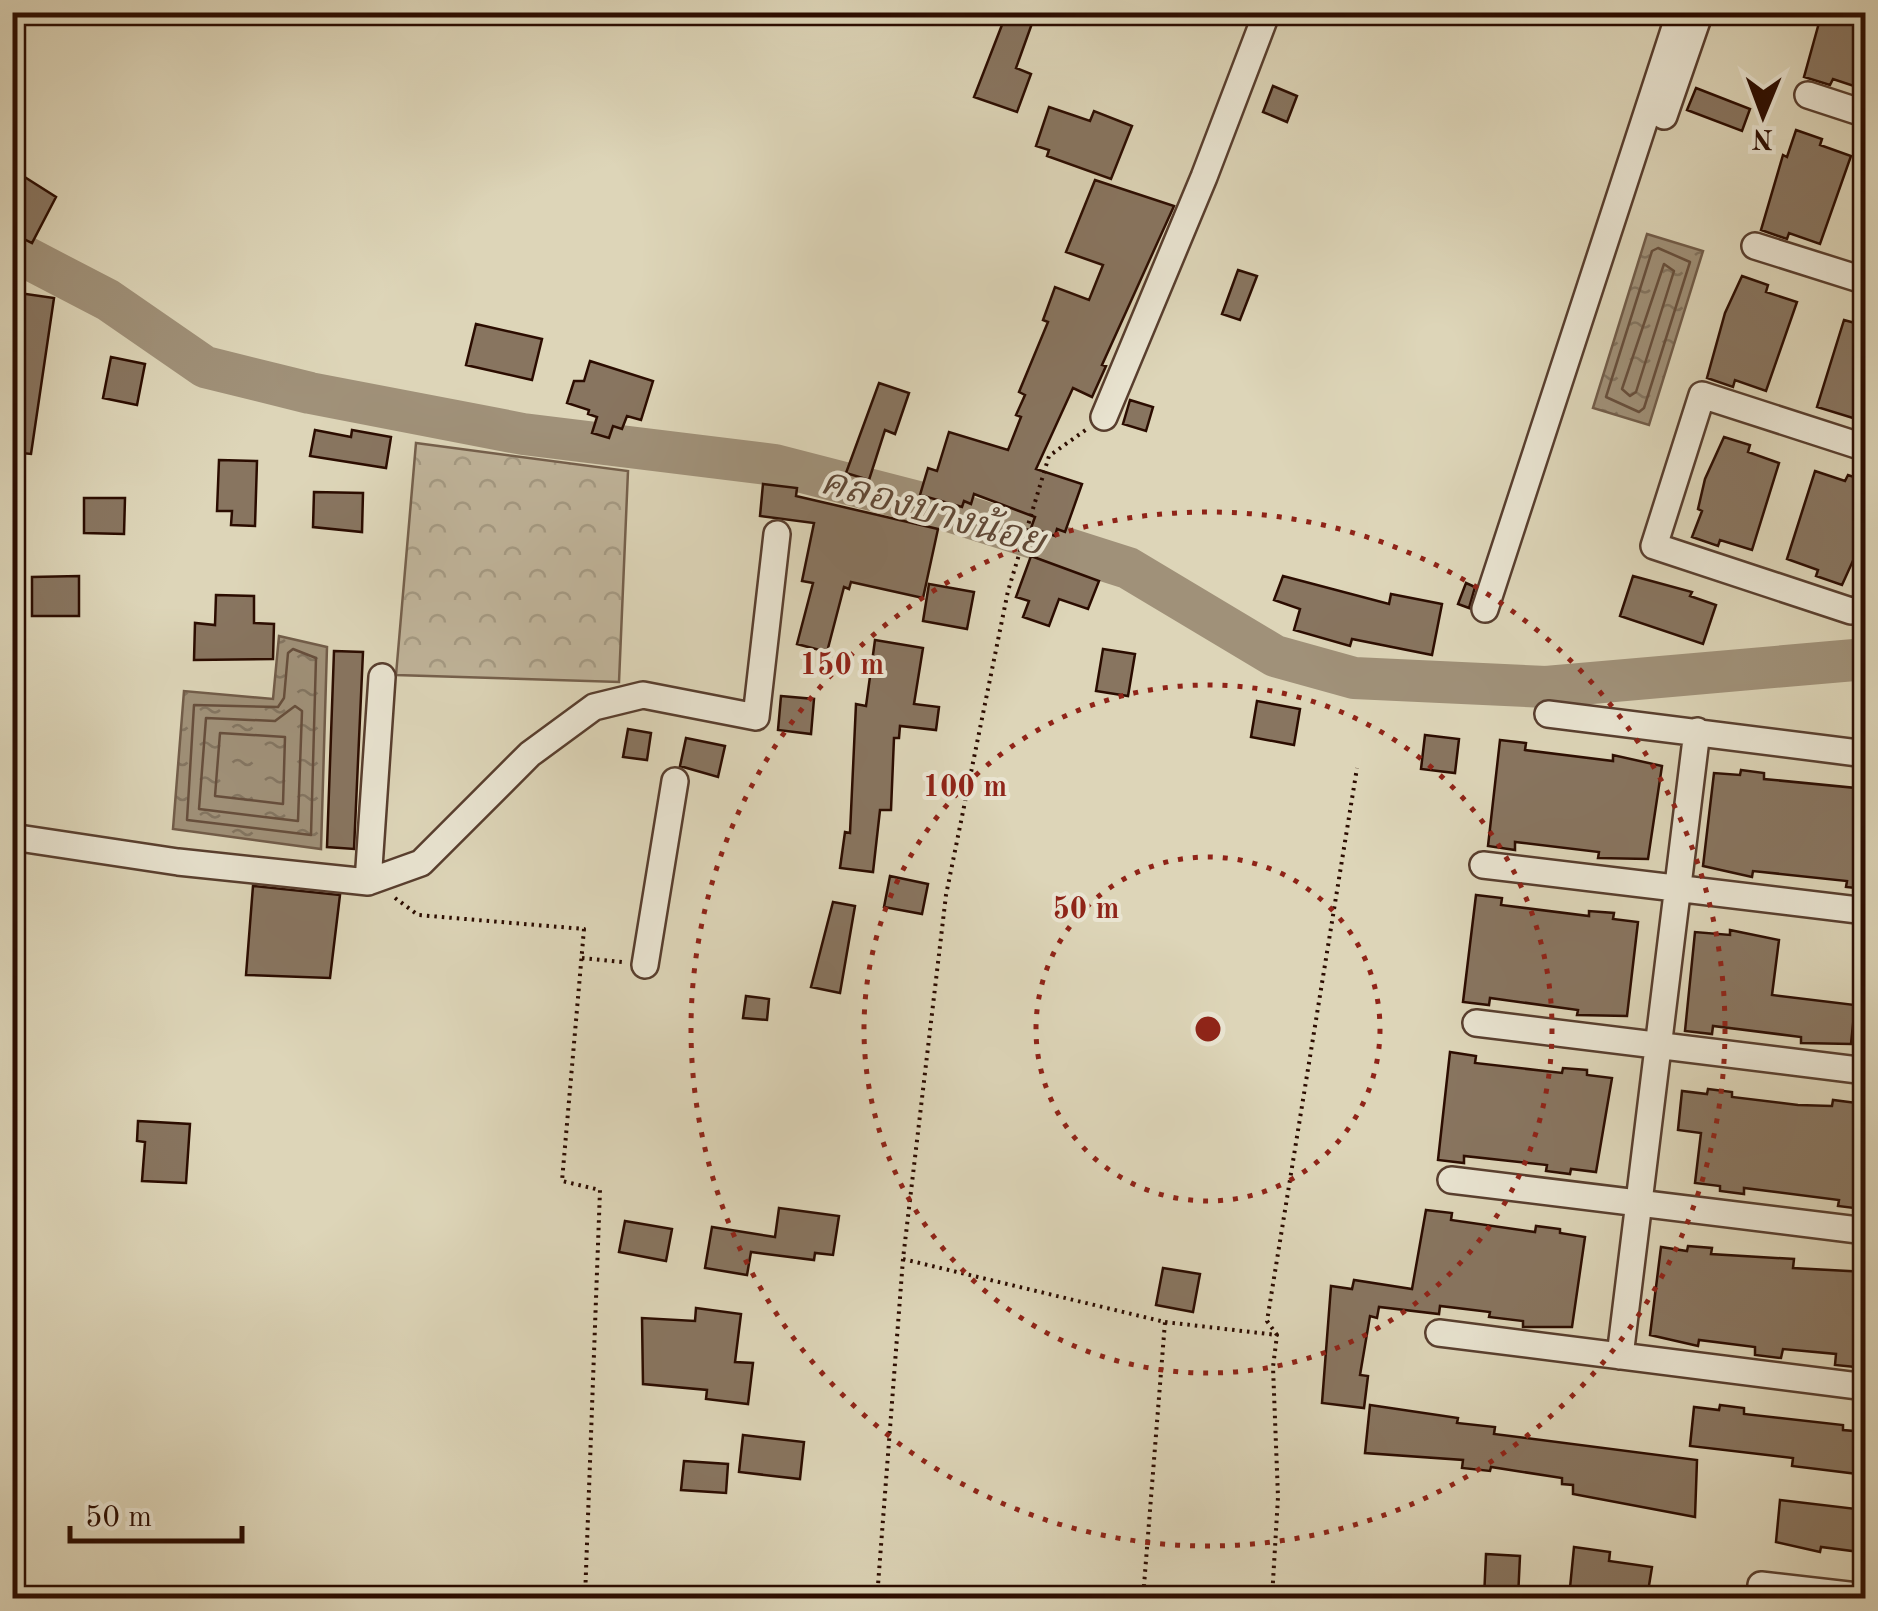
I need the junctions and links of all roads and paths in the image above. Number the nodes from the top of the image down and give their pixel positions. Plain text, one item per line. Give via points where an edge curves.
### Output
1 (1267, 12) edge
2 (1680, 12) edge
3 (1700, 12) edge
4 (1808, 96) dead end
5 (1866, 114) edge
6 (1660, 126) dead end
7 (1755, 246) dead end
8 (1866, 281) edge
9 (1104, 417) joint
10 (1866, 448) edge
11 (778, 534) dead end
12 (1866, 607) edge
13 (1485, 609) dead end
14 (382, 677) dead end
15 (1548, 714) dead end
16 (1697, 731) junction
17 (1866, 754) edge
18 (1357, 768) dead end
19 (675, 781) dead end
20 (12, 836) edge
21 (1483, 865) dead end
22 (368, 882) junction
23 (1678, 889) junction
24 (1866, 911) edge
25 (582, 958) junction
26 (645, 965) joint
27 (1476, 1023) dead end
28 (1659, 1046) junction
29 (1866, 1071) edge
30 (1452, 1180) dead end
31 (1639, 1203) junction
32 (1866, 1231) edge
33 (904, 1259) junction
34 (1165, 1322) junction
35 (1440, 1333) dead end
36 (1276, 1335) junction
37 (1620, 1356) junction
38 (1866, 1388) edge
39 (1762, 1584) dead end
40 (1866, 1597) edge
41 (585, 1598) edge
42 (877, 1598) edge
43 (1143, 1598) edge
44 (1272, 1598) edge

1 - 9 street
2 - 13 street
3 - 6 street
4 - 5 street
7 - 8 street
9 - 33 path via 1048,456 1008,591 946,895
10 - 12 street via 1702,395 1654,546 1851,611
11 - 22 street via 756,717 644,694 594,707 530,754 421,863
14 - 22 street
15 - 16 street
16 - 17 street
16 - 23 street
18 - 36 path via 1268,1321
19 - 26 street
20 - 22 street
21 - 23 street
22 - 25 path via 418,916 584,929
23 - 24 street
23 - 28 street
25 - 26 path
25 - 41 path via 562,1180 600,1190
27 - 28 street
28 - 29 street
28 - 31 street
30 - 31 street
31 - 32 street
31 - 37 street
33 - 34 path
33 - 42 path
34 - 36 path
34 - 43 path
35 - 37 street
36 - 44 path
37 - 38 street
39 - 40 street

